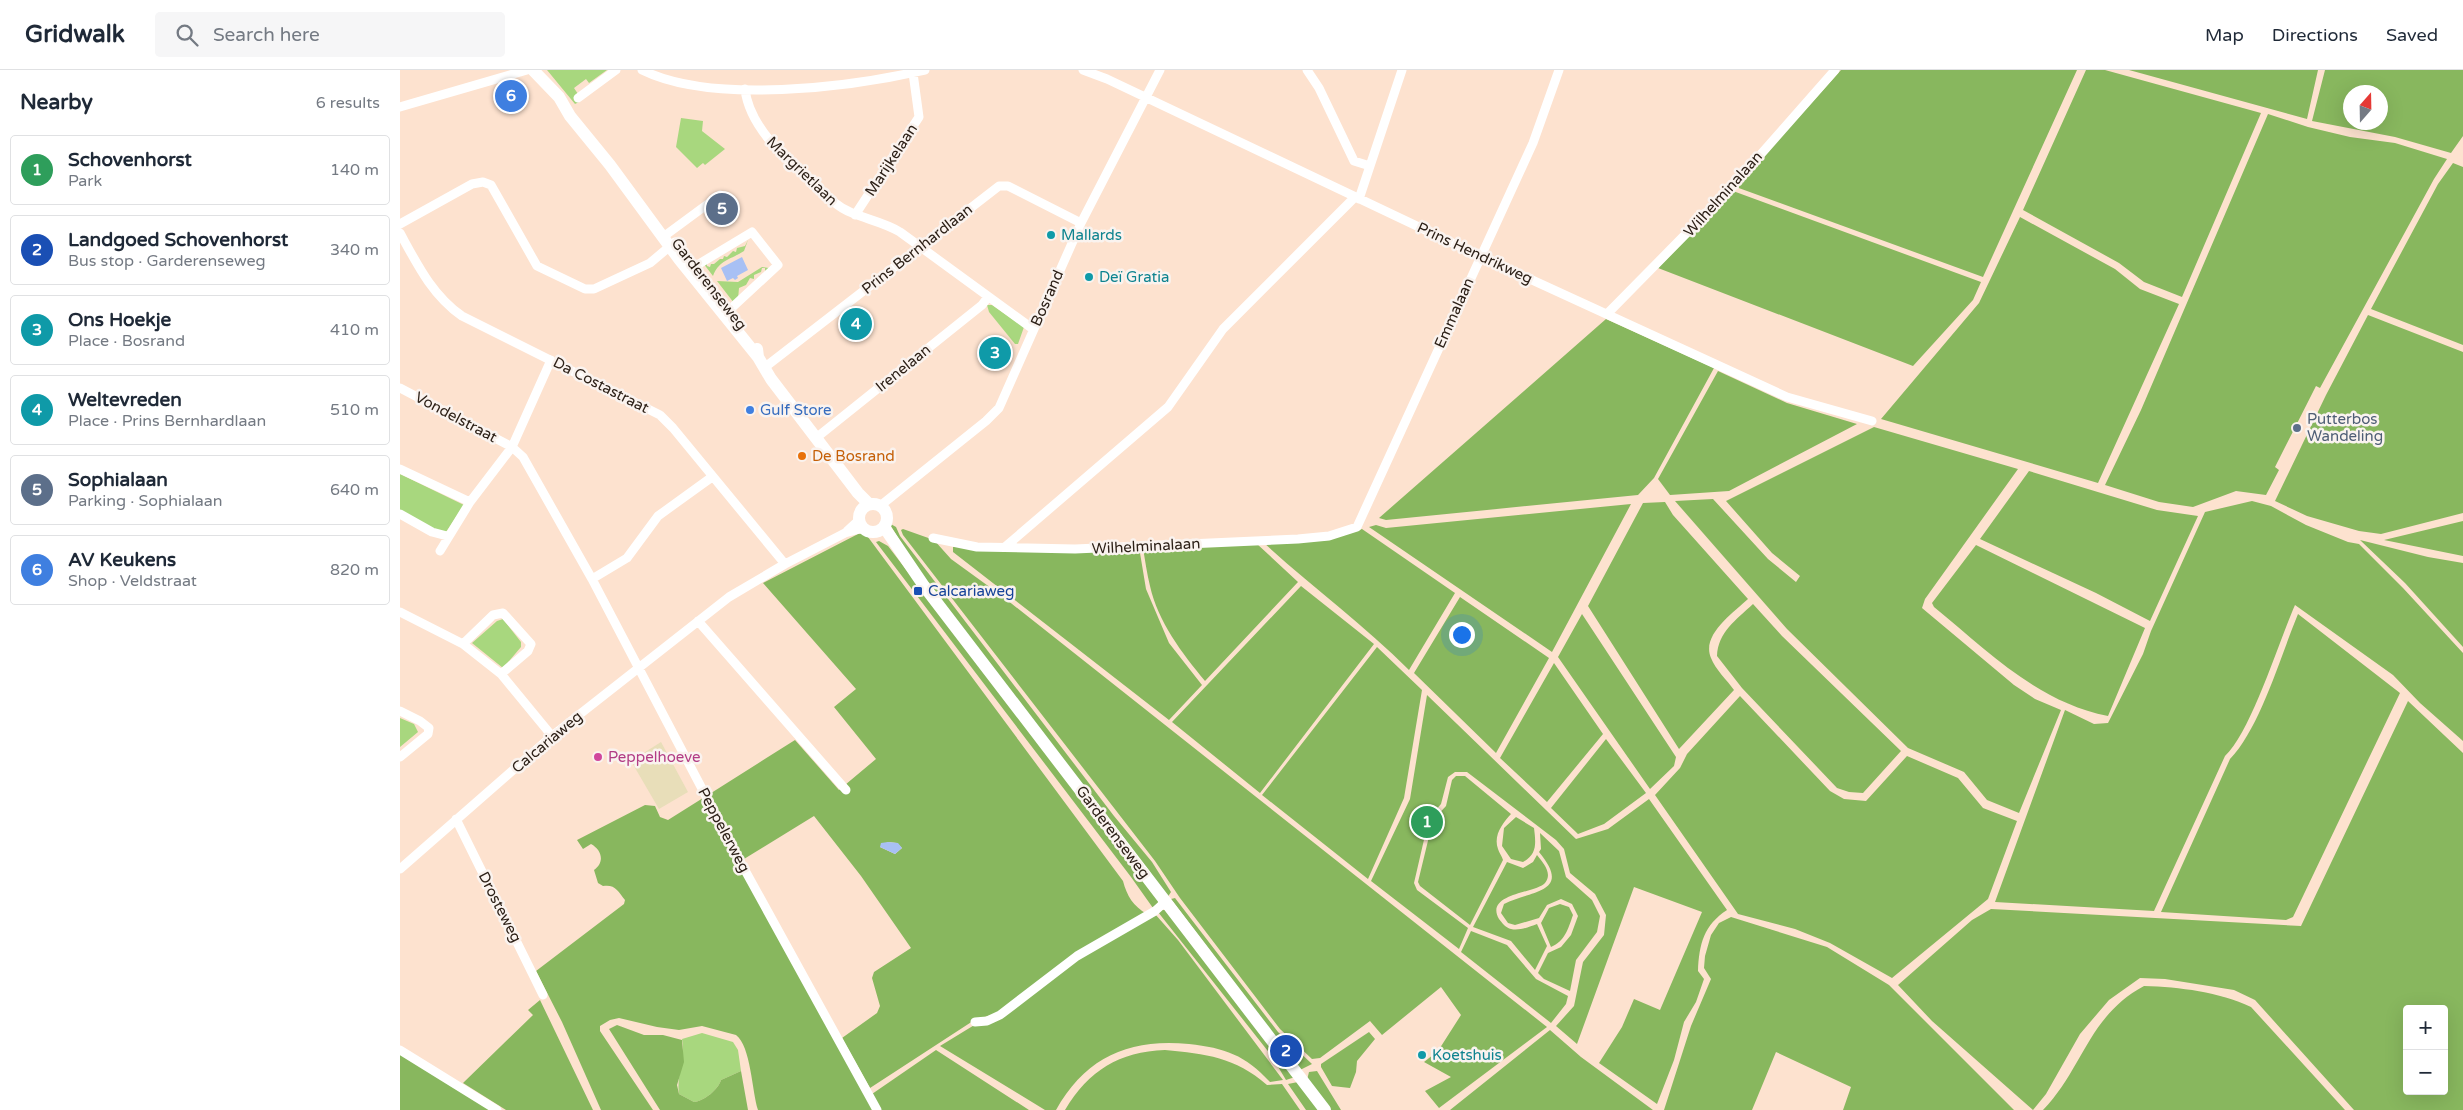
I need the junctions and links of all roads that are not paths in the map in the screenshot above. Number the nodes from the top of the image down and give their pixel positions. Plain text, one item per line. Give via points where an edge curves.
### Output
1 (527, 70) edge
2 (532, 70) edge
3 (616, 70) edge
4 (642, 70) edge
5 (925, 70) edge
6 (1083, 70) edge
7 (1160, 70) edge
8 (1307, 70) edge
9 (1402, 70) edge
10 (1559, 70) edge
11 (1835, 70) edge
12 (913, 73) junction
13 (745, 89) junction
14 (1146, 97) junction
15 (578, 98) dead end
16 (400, 107) edge
17 (1370, 166) junction
18 (720, 195) dead end
19 (1356, 198) junction
20 (855, 215) junction
21 (1081, 223) junction
22 (400, 224) edge
23 (400, 232) edge
24 (669, 239) junction
25 (920, 248) junction
26 (1480, 256) junction
27 (692, 268) junction
28 (988, 297) junction
29 (726, 313) junction
30 (1607, 314) junction
31 (1033, 329) junction
32 (551, 360) junction
33 (761, 362) junction
34 (400, 388) edge
35 (1872, 421) dead end
36 (816, 438) junction
37 (512, 447) junction
38 (400, 469) edge
39 (712, 477) junction
40 (470, 502) junction
41 (875, 507) junction
42 (400, 514) edge
43 (861, 524) junction
44 (1357, 527) joint
45 (882, 528) junction
46 (447, 536) junction
47 (933, 538) dead end
48 (1005, 547) junction
49 (440, 551) dead end
50 (784, 564) junction
51 (592, 579) junction
52 (400, 612) edge
53 (698, 621) junction
54 (463, 644) junction
55 (639, 668) junction
56 (501, 674) junction
57 (400, 711) edge
58 (552, 736) junction
59 (400, 757) edge
60 (846, 790) dead end
61 (456, 819) junction
62 (400, 869) edge
63 (1165, 902) junction
64 (543, 995) dead end
65 (975, 1022) dead end
66 (400, 1050) edge
67 (497, 1110) edge
68 (877, 1110) edge
69 (1325, 1110) edge

1 - 16 street
2 - 24 main road, Garderenseweg via 559,97 570,116
3 - 15 street
4 - 13 street via 682,82
5 - 12 street
6 - 14 street, Prins Hendrikweg
7 - 14 street, Bosrand
8 - 17 street via 1354,160
9 - 17 street
10 - 26 street, Emmalaan via 1533,143
11 - 30 street, Wilhelminalaan via 1732,187
12 - 13 street via 805,88
12 - 20 street, Marijkelaan via 919,117
13 - 20 street, Margrietlaan via 747,105 761,130 835,203
14 - 19 street, Prins Hendrikweg
14 - 21 street, Bosrand
17 - 19 street
18 - 24 street
19 - 26 street, Prins Hendrikweg
19 - 48 street via 1223,329 1168,408
20 - 25 street, Margrietlaan via 890,226
21 - 25 street, Prins Bernhardlaan via 1008,186 999,186
21 - 31 street, Bosrand
22 - 24 street via 472,184 483,182 491,185 537,266 594,289 642,267
23 - 32 street, Da Costastraat via 423,275 447,305 462,316
24 - 27 main road, Garderenseweg
25 - 28 street, Margrietlaan
25 - 33 street, Prins Bernhardlaan
26 - 30 street, Prins Hendrikweg
26 - 44 street, Emmalaan
27 - 29 main road, Garderenseweg
27 - 29 street via 752,232 778,266
28 - 31 street, Margrietlaan
28 - 36 street, Irenelaan
29 - 33 main road, Garderenseweg
30 - 35 street, Prins Hendrikweg via 1787,397
31 - 41 street, Bosrand via 999,408 896,494
32 - 37 street
32 - 39 street, Da Costastraat via 660,416 674,428
33 - 36 main road, Garderenseweg
34 - 37 street, Vondelstraat
36 - 41 main road, Garderenseweg via 858,493
37 - 40 street
37 - 51 street, Peppelerweg via 523,457
38 - 40 street
39 - 50 street, Da Costastraat
39 - 51 street via 658,516 627,558
40 - 46 street
41 - 43 main road
41 - 45 main road via 887,517
42 - 46 street via 432,532
43 - 45 main road via 870,531
43 - 50 street, Calcariaweg
44 - 48 street, Wilhelminalaan via 1329,536 1298,539 1075,549
45 - 63 main road, Garderenseweg
46 - 49 street
47 - 48 street, Wilhelminalaan
50 - 53 street, Calcariaweg via 744,587
51 - 55 street, Peppelerweg
52 - 54 street
53 - 55 street, Calcariaweg
53 - 60 street
54 - 56 street
54 - 56 street via 493,615 503,614 531,644 528,651
55 - 58 street, Calcariaweg
55 - 68 street, Peppelerweg via 741,863
56 - 58 street
57 - 59 street via 429,728 428,734
58 - 61 street, Calcariaweg
61 - 62 street, Calcariaweg
61 - 64 street, Drosteweg
63 - 65 street via 1077,956 1000,1015
63 - 69 main road, Garderenseweg
66 - 67 street

